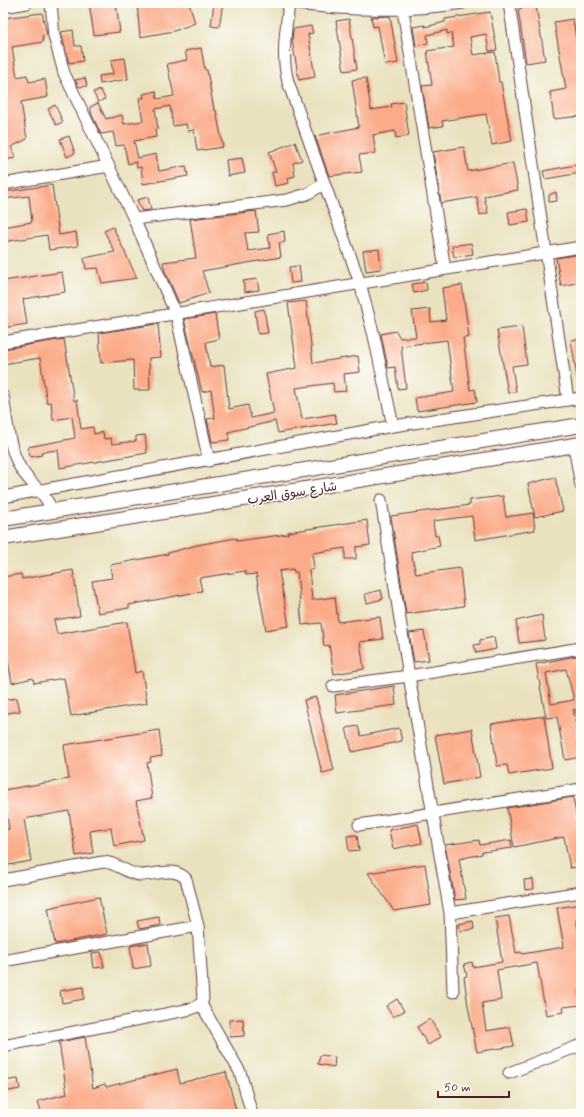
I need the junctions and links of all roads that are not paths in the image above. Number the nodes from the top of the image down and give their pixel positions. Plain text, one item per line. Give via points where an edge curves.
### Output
1 (27, 3) edge
2 (51, 3) edge
3 (289, 3) edge
4 (463, 3) edge
5 (509, 3) edge
6 (3, 7) edge
7 (402, 10) junction
8 (109, 166) junction
9 (3, 184) edge
10 (324, 184) junction
11 (134, 219) junction
12 (581, 247) edge
13 (546, 254) junction
14 (445, 269) junction
15 (360, 283) junction
16 (176, 314) junction
17 (3, 342) edge
18 (3, 396) edge
19 (581, 398) edge
20 (568, 400) junction
21 (581, 425) edge
22 (393, 426) junction
23 (577, 445) edge
24 (209, 461) junction
25 (581, 486) edge
26 (38, 491) junction
27 (3, 497) edge
28 (381, 500) dead end
29 (52, 511) junction
30 (3, 519) edge
31 (3, 538) edge
32 (581, 648) edge
33 (409, 676) junction
34 (333, 686) dead end
35 (581, 789) edge
36 (432, 813) junction
37 (359, 825) dead end
38 (3, 880) edge
39 (581, 892) edge
40 (450, 913) junction
41 (198, 926) junction
42 (3, 961) edge
43 (453, 992) dead end
44 (201, 1004) junction
45 (581, 1045) edge
46 (3, 1046) edge
47 (509, 1073) dead end
48 (252, 1114) edge

1 - 6 street
2 - 8 street via 54,36 60,61
3 - 7 street via 346,10
3 - 10 street via 284,44 286,73
4 - 7 street
5 - 13 street
7 - 14 street
8 - 9 street
8 - 11 street
10 - 11 street via 307,194 288,200
10 - 15 street
11 - 16 street
12 - 13 street
13 - 14 street
13 - 20 street
14 - 15 street
15 - 16 street
15 - 22 street
16 - 17 street
16 - 24 street
18 - 26 street via 16,460
19 - 20 street
20 - 22 street
21 - 29 main road
22 - 24 street
23 - 25 street
23 - 31 main road, شارع سوق العرب
24 - 26 street
26 - 27 street
26 - 29 street
28 - 33 street
29 - 30 main road
32 - 33 street
33 - 34 street
33 - 36 street
35 - 36 street
36 - 37 street
36 - 40 street
38 - 41 street via 103,862 110,862 140,875 177,872 186,879
39 - 40 street
40 - 43 street
41 - 42 street
41 - 44 street via 203,999
44 - 46 street via 191,1009
44 - 48 street via 240,1072
45 - 47 street

